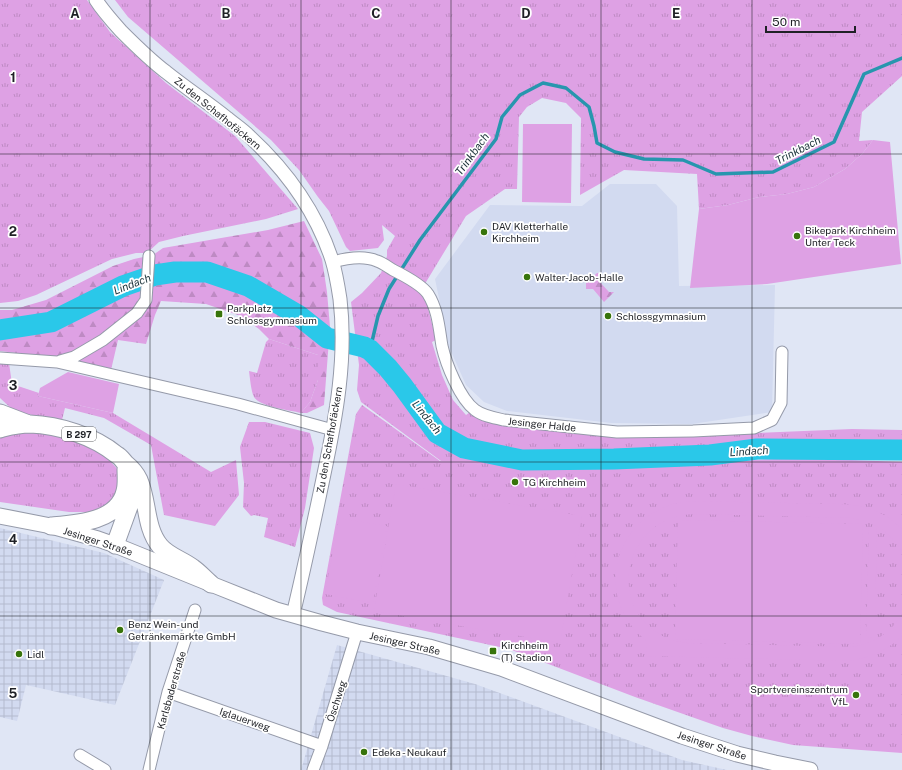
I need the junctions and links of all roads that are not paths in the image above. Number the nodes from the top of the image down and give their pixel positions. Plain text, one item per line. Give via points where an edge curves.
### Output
1 (96, 0) edge
2 (148, 259) dead end
3 (333, 262) junction
4 (782, 352) dead end
5 (0, 358) edge
6 (57, 362) junction
7 (0, 413) edge
8 (28, 424) junction
9 (0, 429) edge
10 (333, 430) junction
11 (129, 470) junction
12 (0, 516) edge
13 (51, 526) junction
14 (121, 547) junction
15 (211, 584) junction
16 (195, 610) dead end
17 (293, 615) junction
18 (358, 632) junction
19 (168, 692) junction
20 (322, 746) junction
21 (80, 755) dead end
22 (105, 770) edge
23 (148, 770) edge
24 (313, 770) edge
25 (810, 770) edge

1 - 3 street, Zu den Schafhofäckern via 131,41 164,71 248,134 271,157 291,181 315,218
2 - 6 street via 146,300 137,313 103,340 74,358
3 - 4 street, Jesinger Halde via 360,257 376,260 427,292 435,308 443,349 455,384 475,410 488,417 617,432 754,428 772,420 781,403
3 - 10 street, Zu den Schafhofäckern via 338,283 343,335 342,365
5 - 6 street
6 - 10 street via 238,404
7 - 8 main road, B 297
8 - 9 main road, B 297
8 - 11 main road, B 297 via 68,430 88,438 119,455
10 - 17 street, Zu den Schafhofäckern
11 - 13 main road via 125,492 113,510 84,523
11 - 14 main road via 140,497 138,513
11 - 15 main road via 146,506 152,532 161,547 193,567
12 - 13 main road, Jesinger Straße
13 - 14 main road, Jesinger Straße
14 - 15 main road, Jesinger Straße
15 - 17 main road, Jesinger Straße
16 - 19 street, Karlsbaderstraße
17 - 18 main road, Jesinger Straße
18 - 20 street, Öschweg
18 - 25 main road, Jesinger Straße via 429,647 501,668 682,736 737,754
19 - 20 street, Iglauerweg
19 - 23 street, Karlsbaderstraße
20 - 24 street, Öschweg
21 - 22 street

